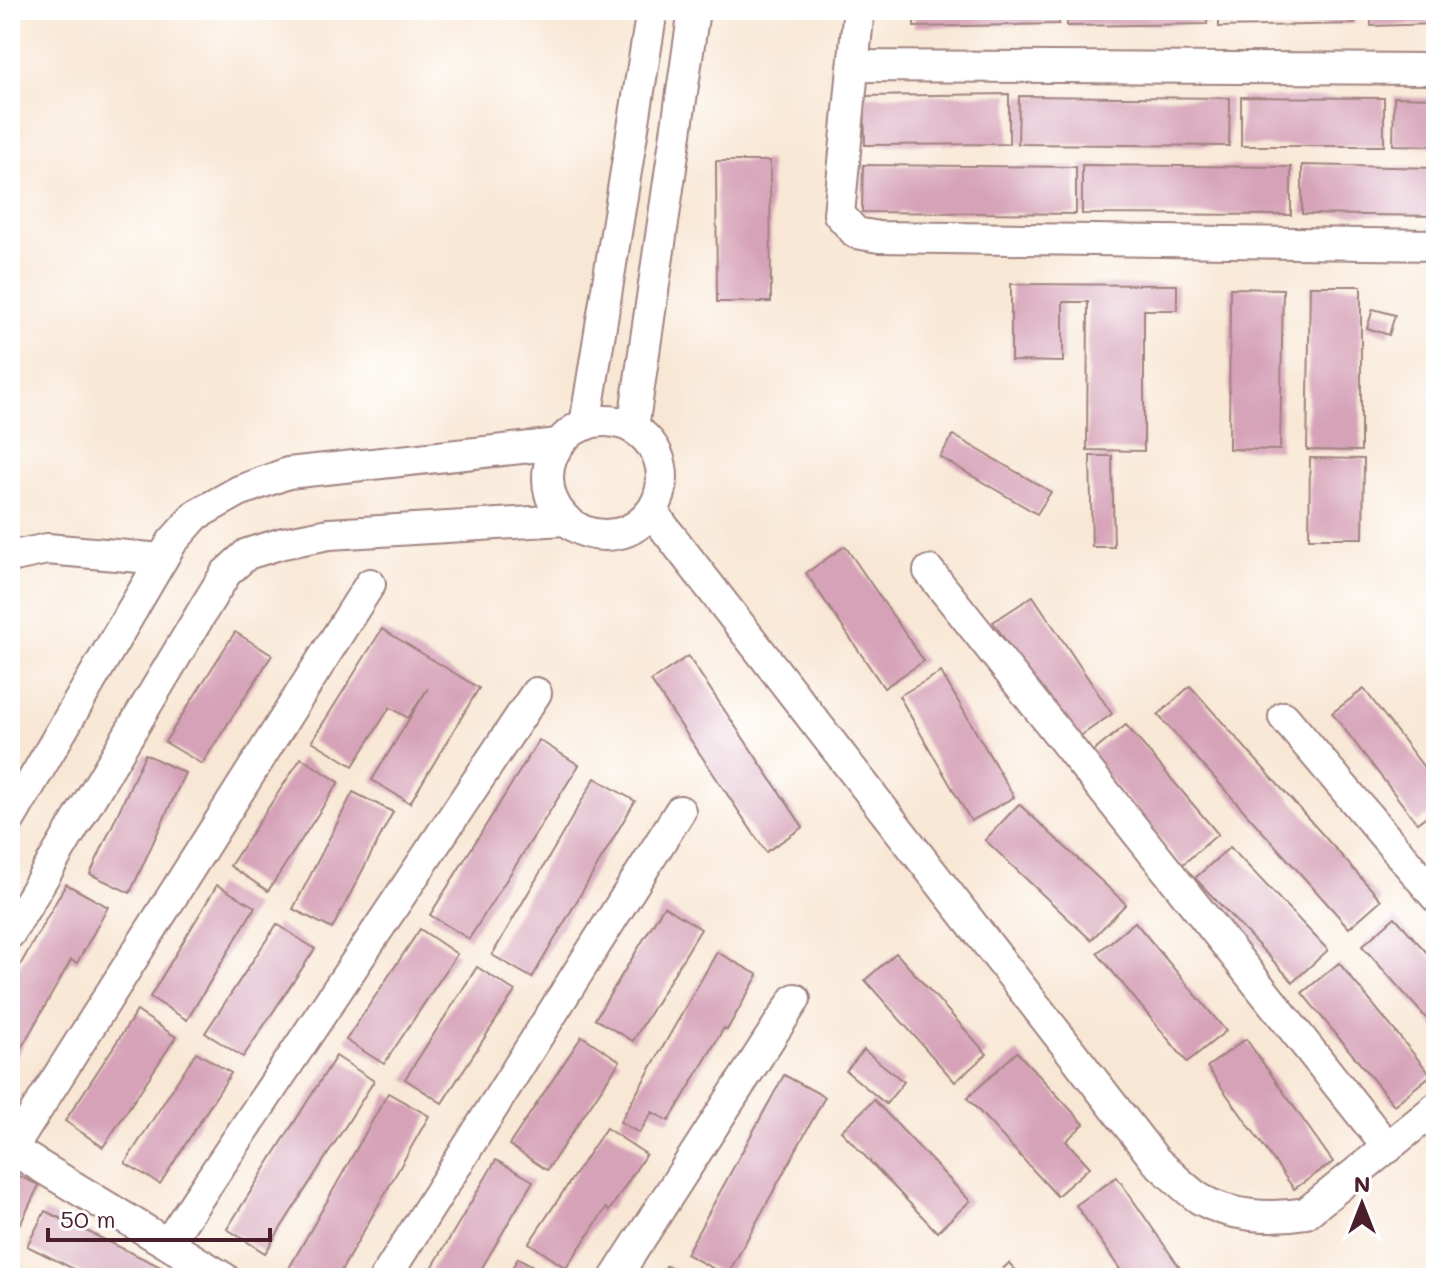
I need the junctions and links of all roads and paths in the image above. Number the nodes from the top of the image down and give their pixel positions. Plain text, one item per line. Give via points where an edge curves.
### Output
1 (652, 10) edge
2 (694, 10) edge
3 (861, 10) edge
4 (854, 66) junction
5 (1436, 69) edge
6 (1436, 245) edge
7 (585, 425) junction
8 (633, 428) junction
9 (559, 444) junction
10 (652, 512) junction
11 (565, 520) junction
12 (10, 557) edge
13 (162, 559) junction
14 (929, 571) dead end
15 (370, 584) dead end
16 (536, 693) dead end
17 (1284, 717) dead end
18 (680, 811) dead end
19 (10, 819) edge
20 (1436, 897) edge
21 (10, 933) edge
22 (795, 999) dead end
23 (1436, 1108) edge
24 (1388, 1148) junction
25 (11, 1149) edge
26 (168, 1243) junction
27 (224, 1278) edge
28 (385, 1278) edge
29 (615, 1278) edge

1 - 7 street
2 - 8 street
3 - 4 street
4 - 5 street
4 - 6 street via 839,214 856,233
7 - 8 street via 617,422
7 - 9 street
8 - 10 street via 646,437 662,465 660,497
9 - 11 street via 547,475 552,499
9 - 13 street via 288,473 196,515
10 - 11 street via 634,528 610,535 594,535
10 - 24 street via 1156,1161 1201,1199 1240,1213 1280,1217 1306,1213
11 - 21 street via 329,534 247,554 226,573
12 - 13 street via 47,549
13 - 19 street
14 - 24 street
15 - 25 street
16 - 26 street
17 - 20 street
18 - 28 street
22 - 29 street
23 - 24 street
25 - 26 street
26 - 27 street

